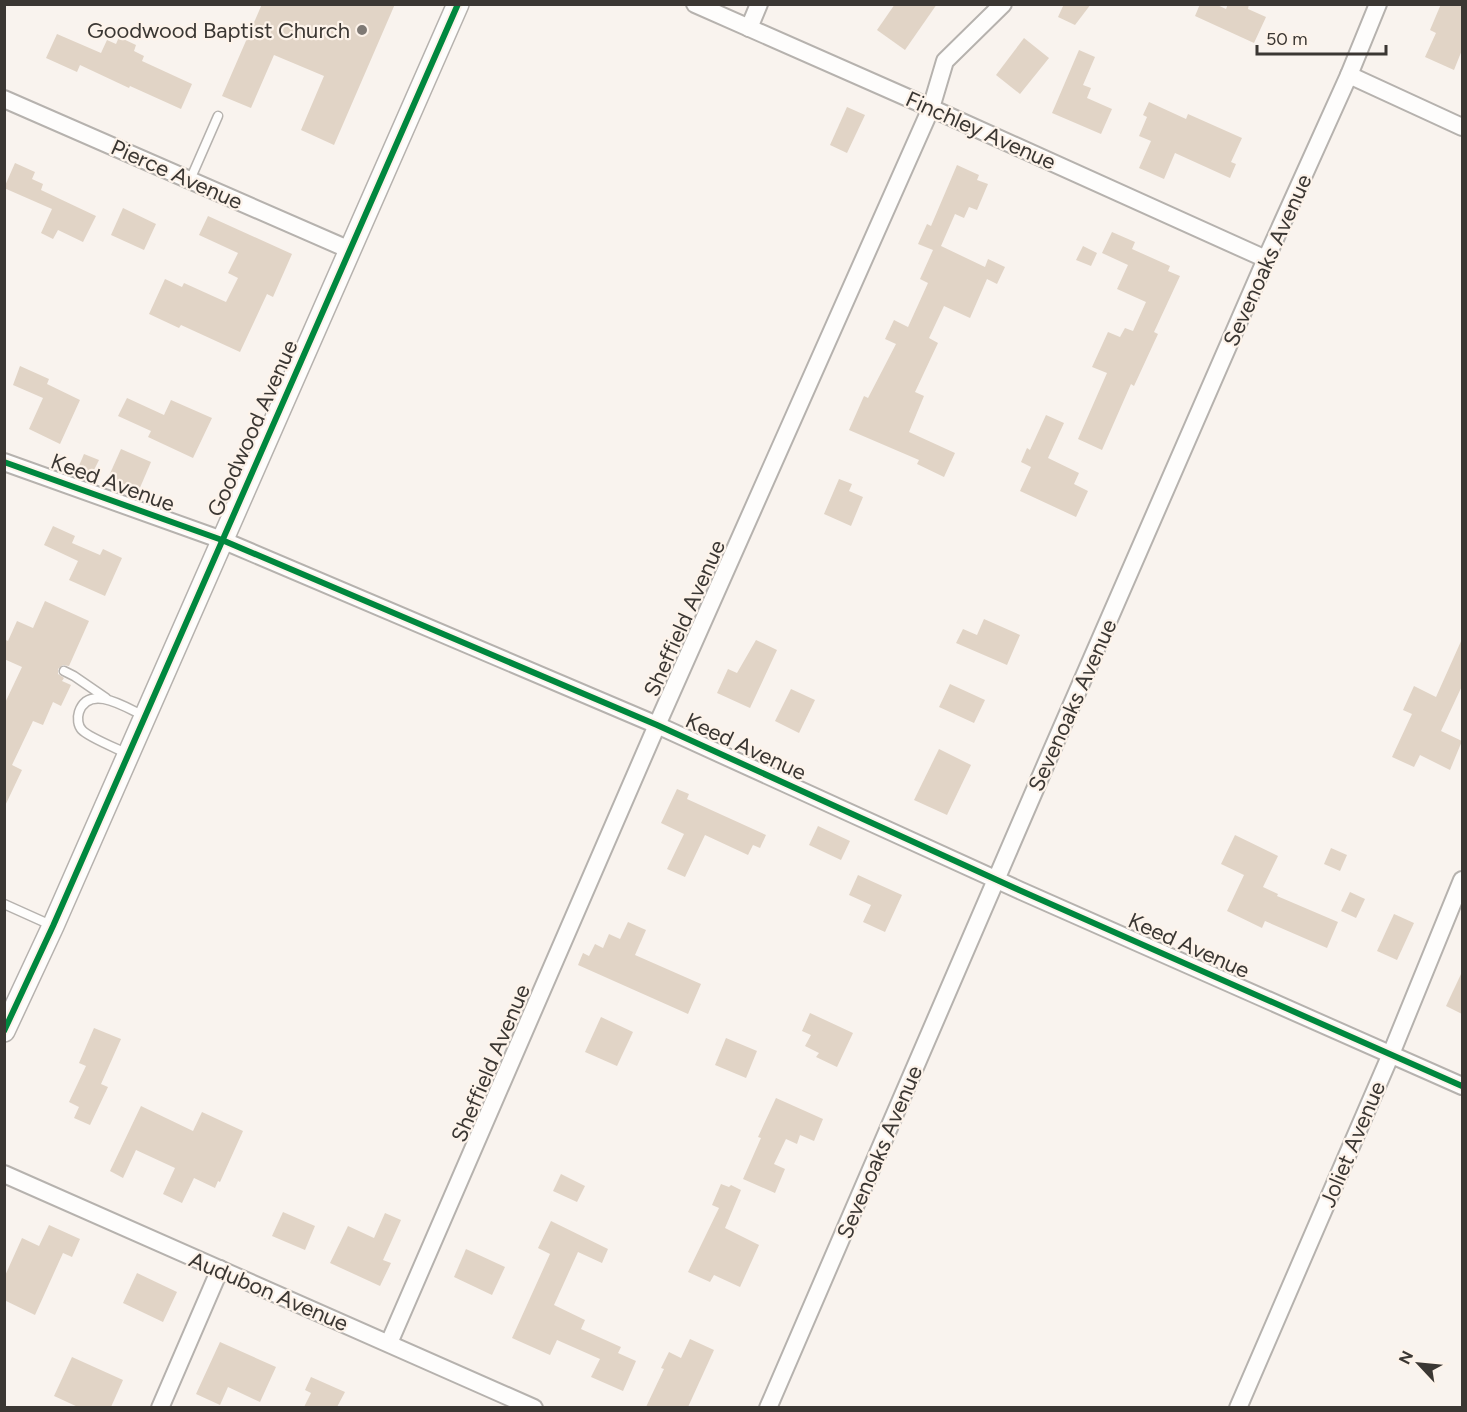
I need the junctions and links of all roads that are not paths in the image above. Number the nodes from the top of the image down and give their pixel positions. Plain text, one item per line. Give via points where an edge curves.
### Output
1 (458, 4) edge
2 (695, 4) edge
3 (759, 4) edge
4 (1003, 4) edge
5 (1378, 4) edge
6 (749, 28) junction
7 (1349, 75) junction
8 (4, 99) edge
9 (931, 108) junction
10 (218, 116) dead end
11 (1462, 128) edge
12 (190, 180) junction
13 (350, 250) junction
14 (1266, 259) junction
15 (4, 462) edge
16 (222, 540) junction
17 (64, 671) dead end
18 (109, 699) junction
19 (145, 716) junction
20 (657, 724) junction
21 (128, 754) junction
22 (997, 880) junction
23 (1462, 880) edge
24 (4, 904) edge
25 (53, 926) junction
26 (4, 1031) edge
27 (1391, 1054) junction
28 (1462, 1086) edge
29 (4, 1174) edge
30 (220, 1269) junction
31 (389, 1342) junction
32 (160, 1407) edge
33 (534, 1407) edge
34 (768, 1407) edge
35 (1238, 1407) edge

1 - 13 street, Goodwood Avenue
2 - 6 street, Finchley Avenue
3 - 6 street
4 - 9 street, Sheffield Avenue via 945,61
5 - 7 street, Sevenoaks Avenue
6 - 9 street, Finchley Avenue
7 - 11 street
7 - 14 street, Sevenoaks Avenue
8 - 12 street, Pierce Avenue
9 - 14 street, Finchley Avenue
9 - 20 street, Sheffield Avenue
10 - 12 lane
12 - 13 street, Pierce Avenue
13 - 16 street, Goodwood Avenue
14 - 22 street, Sevenoaks Avenue
15 - 16 street, Keed Avenue
16 - 19 street, Goodwood Avenue
16 - 20 street, Keed Avenue
17 - 18 lane
18 - 19 lane
18 - 21 lane via 95,697 86,702 79,711 78,723 82,731
19 - 21 street, Goodwood Avenue
20 - 22 street, Keed Avenue
20 - 31 street, Sheffield Avenue
21 - 25 street, Goodwood Avenue
22 - 27 street, Keed Avenue
22 - 34 street, Sevenoaks Avenue
23 - 27 street, Joliet Avenue
24 - 25 lane
25 - 26 street, Goodwood Avenue
27 - 28 street, Keed Avenue
27 - 35 street, Joliet Avenue
29 - 30 street, Audubon Avenue
30 - 31 street, Audubon Avenue
30 - 32 street
31 - 33 street, Audubon Avenue

